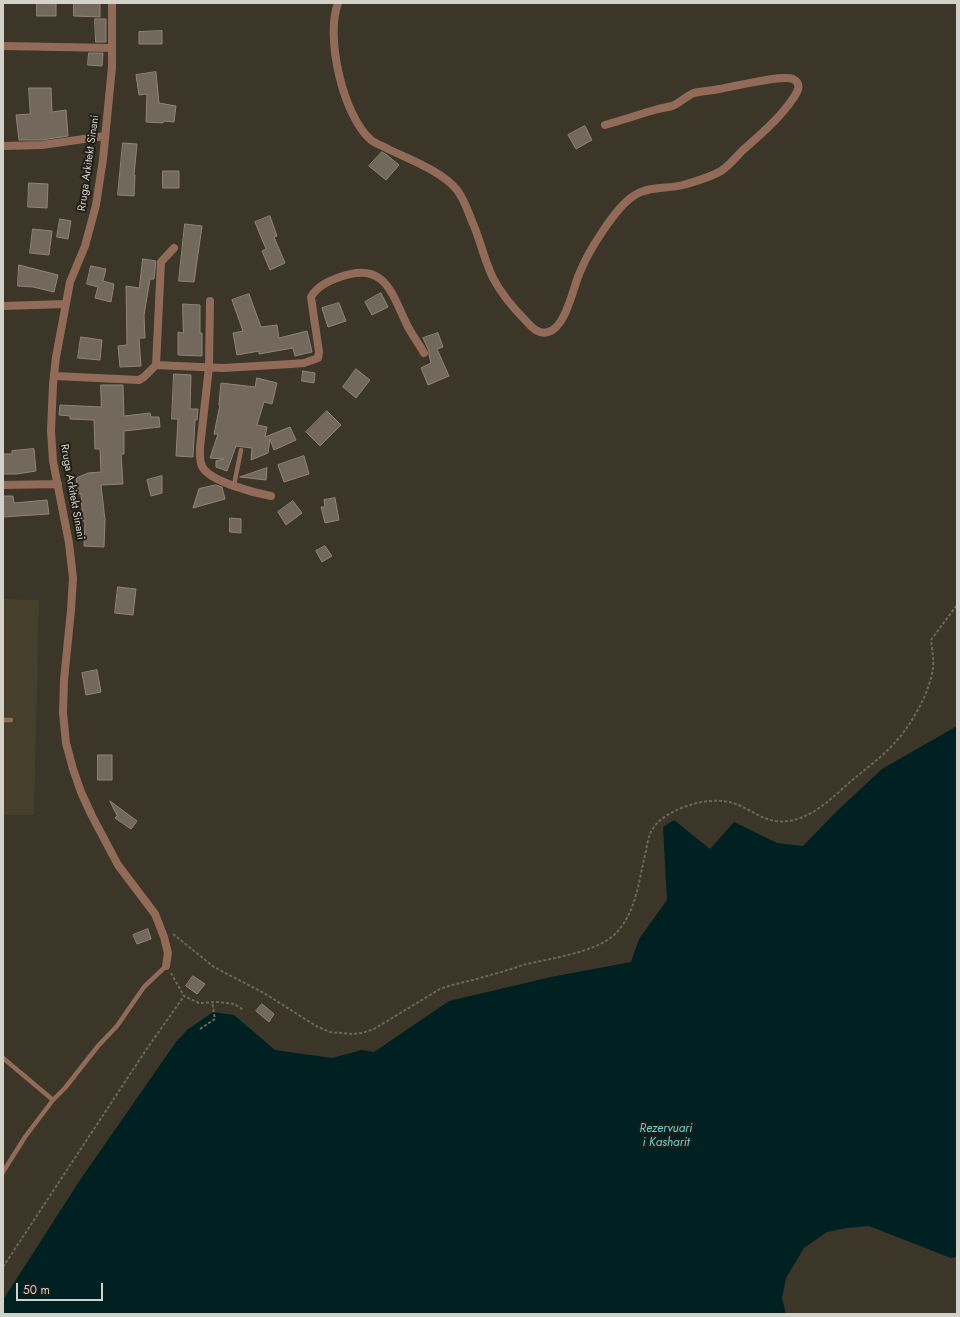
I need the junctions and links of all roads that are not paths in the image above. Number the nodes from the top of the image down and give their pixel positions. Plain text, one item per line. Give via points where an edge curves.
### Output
1 (112, 3) edge
2 (338, 3) edge
3 (3, 46) edge
4 (112, 48) junction
5 (604, 125) dead end
6 (105, 136) junction
7 (3, 146) edge
8 (174, 248) dead end
9 (210, 302) dead end
10 (66, 304) junction
11 (3, 306) edge
12 (424, 353) dead end
13 (156, 365) junction
14 (209, 367) junction
15 (54, 376) junction
16 (241, 450) dead end
17 (58, 484) junction
18 (3, 486) edge
19 (234, 486) junction
20 (271, 496) dead end
21 (3, 720) edge
22 (11, 720) dead end
23 (166, 966) joint
24 (3, 1058) edge
25 (52, 1100) junction
26 (3, 1172) edge

1 - 4 street, Rruga Arkitekt Sinani
2 - 5 street via 333,34 336,56 345,95 357,123 372,141 426,167 443,177 458,191 493,277 503,295 532,327 542,333 555,329 562,320 579,272 615,214 628,199 644,190 679,186 724,169 788,107 799,85 795,80 788,78 772,79 694,93 673,105
3 - 4 street
4 - 6 street, Rruga Arkitekt Sinani
6 - 7 street via 42,146
6 - 10 street, Rruga Arkitekt Sinani via 96,205 85,246 70,282
8 - 13 street via 161,262
9 - 14 street
10 - 11 street
10 - 15 street, Rruga Arkitekt Sinani
12 - 14 street via 387,285 376,276 360,272 332,280 311,297 318,358 304,363
13 - 14 street
13 - 15 street via 139,380
14 - 19 street via 200,458 207,473
15 - 17 street, Rruga Arkitekt Sinani via 51,431
16 - 19 lane
17 - 18 street
17 - 23 street, Rruga Arkitekt Sinani via 70,543 73,578 64,680 63,713 66,743 75,775 92,816 118,865 155,914 168,953
19 - 20 street
21 - 22 lane
23 - 25 lane via 144,988 118,1026 98,1046 66,1088
24 - 25 lane
25 - 26 lane

